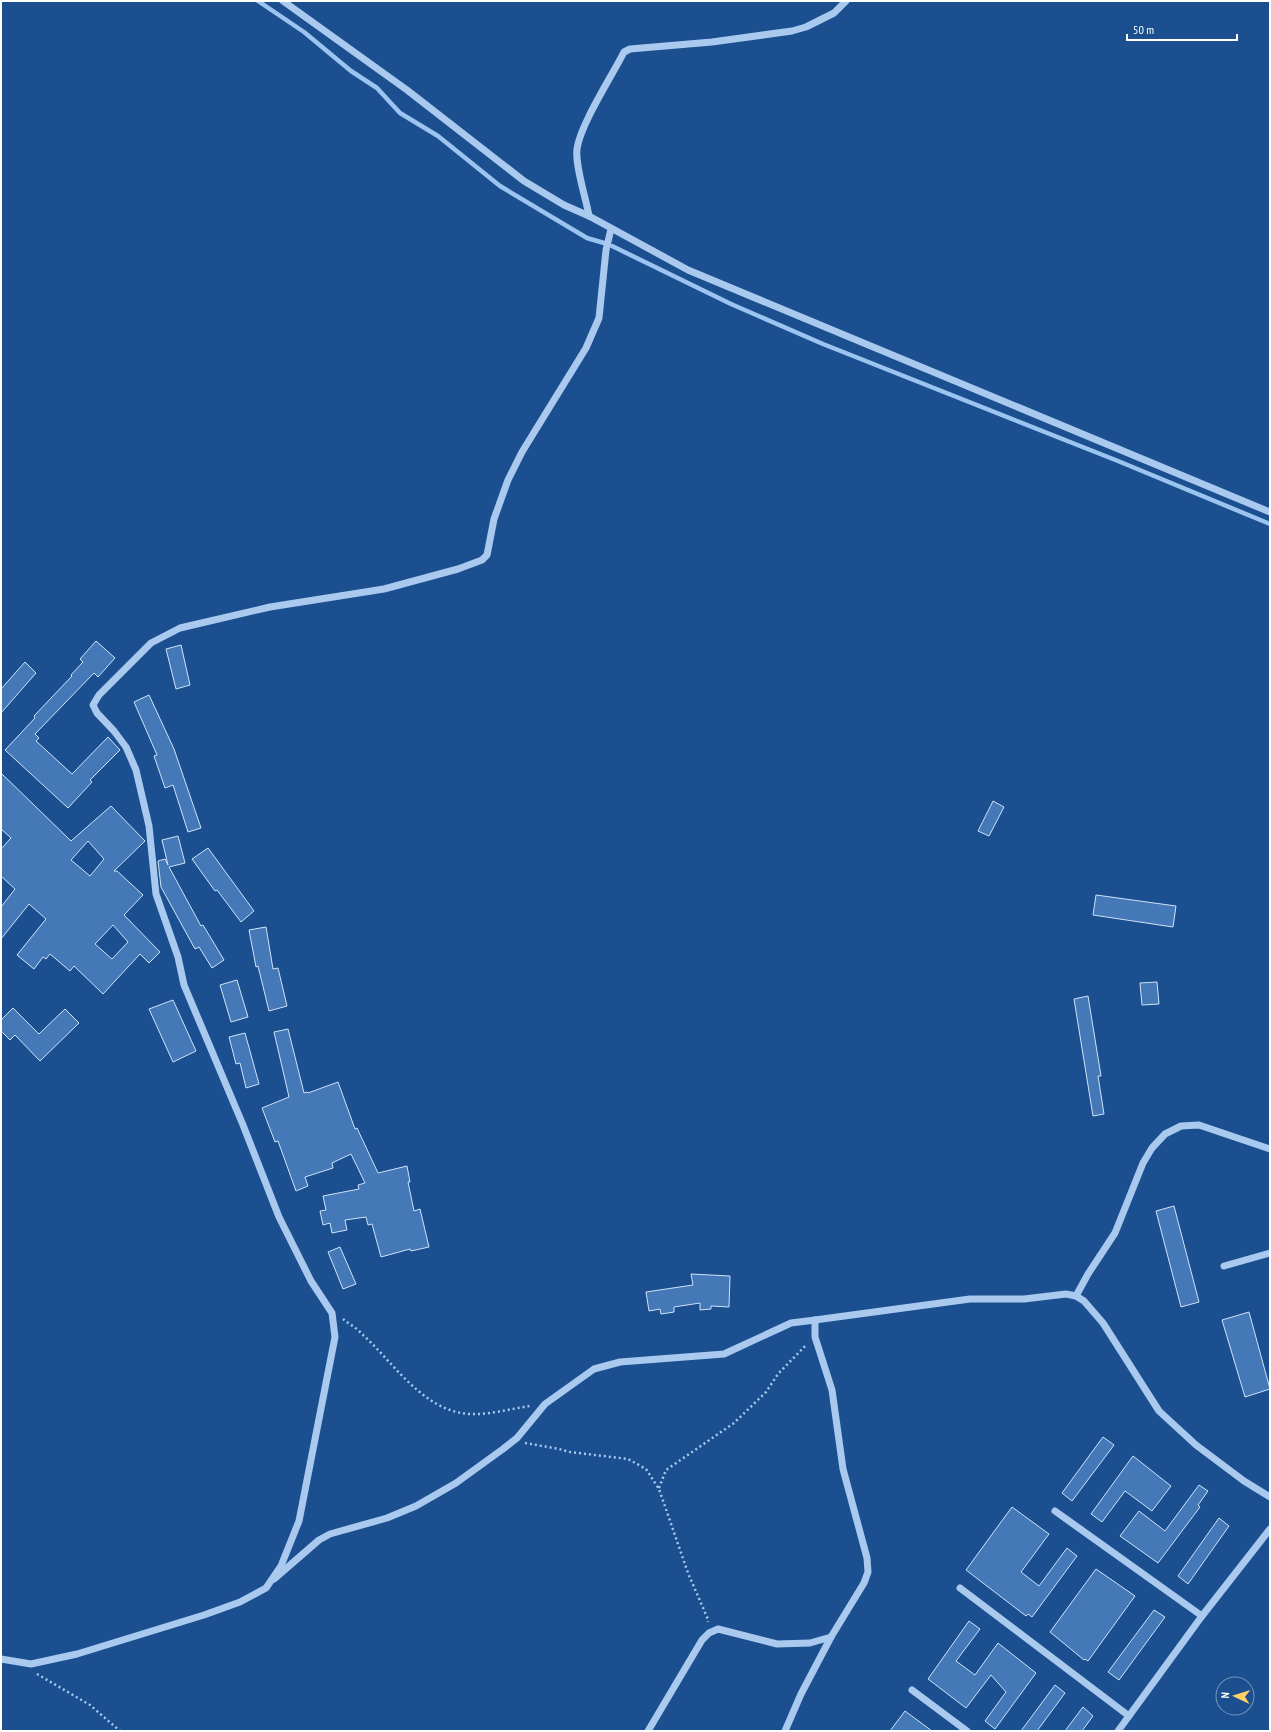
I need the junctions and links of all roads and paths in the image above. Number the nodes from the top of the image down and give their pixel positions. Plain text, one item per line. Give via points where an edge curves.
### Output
1 (283, 1) edge
2 (846, 1) edge
3 (589, 216) junction
4 (611, 229) junction
5 (1270, 512) edge
6 (1270, 1149) edge
7 (1270, 1253) edge
8 (1224, 1266) dead end
9 (1076, 1296) junction
10 (332, 1313) junction
11 (816, 1320) junction
12 (815, 1337) junction
13 (545, 1404) junction
14 (512, 1442) junction
15 (658, 1489) junction
16 (1270, 1498) edge
17 (1055, 1511) dead end
18 (1270, 1530) edge
19 (271, 1582) junction
20 (960, 1588) dead end
21 (1202, 1616) junction
22 (709, 1633) junction
23 (831, 1637) junction
24 (1, 1659) edge
25 (22, 1663) junction
26 (912, 1690) dead end
27 (1129, 1716) junction
28 (120, 1731) edge
29 (648, 1731) edge
30 (785, 1731) edge
31 (968, 1731) edge
32 (1118, 1731) edge

1 - 3 street via 401,86 524,181 564,205
2 - 3 street via 834,13 806,28 792,32 630,49 624,52 584,126 577,150
3 - 4 street
4 - 5 street via 688,270 737,292
4 - 10 street via 606,250 599,318 586,348 522,452 508,480 494,519 487,555 482,560 458,570 384,589 270,608 180,628 151,643 135,657 93,705 126,747 136,770 149,826 156,894 178,957 184,985 279,1217 311,1281
6 - 9 street via 1199,1125 1181,1126 1165,1134 1143,1163 1115,1233
7 - 8 street
9 - 11 street via 1066,1294 1024,1299 970,1299
9 - 16 street via 1103,1322 1159,1411 1196,1445
10 - 13 path via 361,1332 402,1376 426,1396 449,1409 461,1413 481,1414
10 - 19 street via 335,1337 299,1521 281,1566
11 - 12 street
11 - 13 street via 791,1323 724,1354 608,1364 582,1376
12 - 15 path via 792,1357 766,1392 734,1423 666,1470
12 - 23 street via 832,1390 843,1469 867,1558 868,1572
13 - 14 street
14 - 15 path via 628,1459 646,1469
14 - 19 street via 456,1483 416,1506 318,1540
15 - 22 path via 685,1566 707,1617
17 - 21 street
18 - 21 street
19 - 25 street via 266,1588 240,1602 182,1622 77,1654 45,1662
20 - 27 street
21 - 27 street
22 - 23 street via 718,1629 777,1644 810,1643
22 - 29 street via 702,1640
23 - 30 street via 800,1694
24 - 25 street
25 - 28 path via 90,1705
26 - 31 street
27 - 32 street

